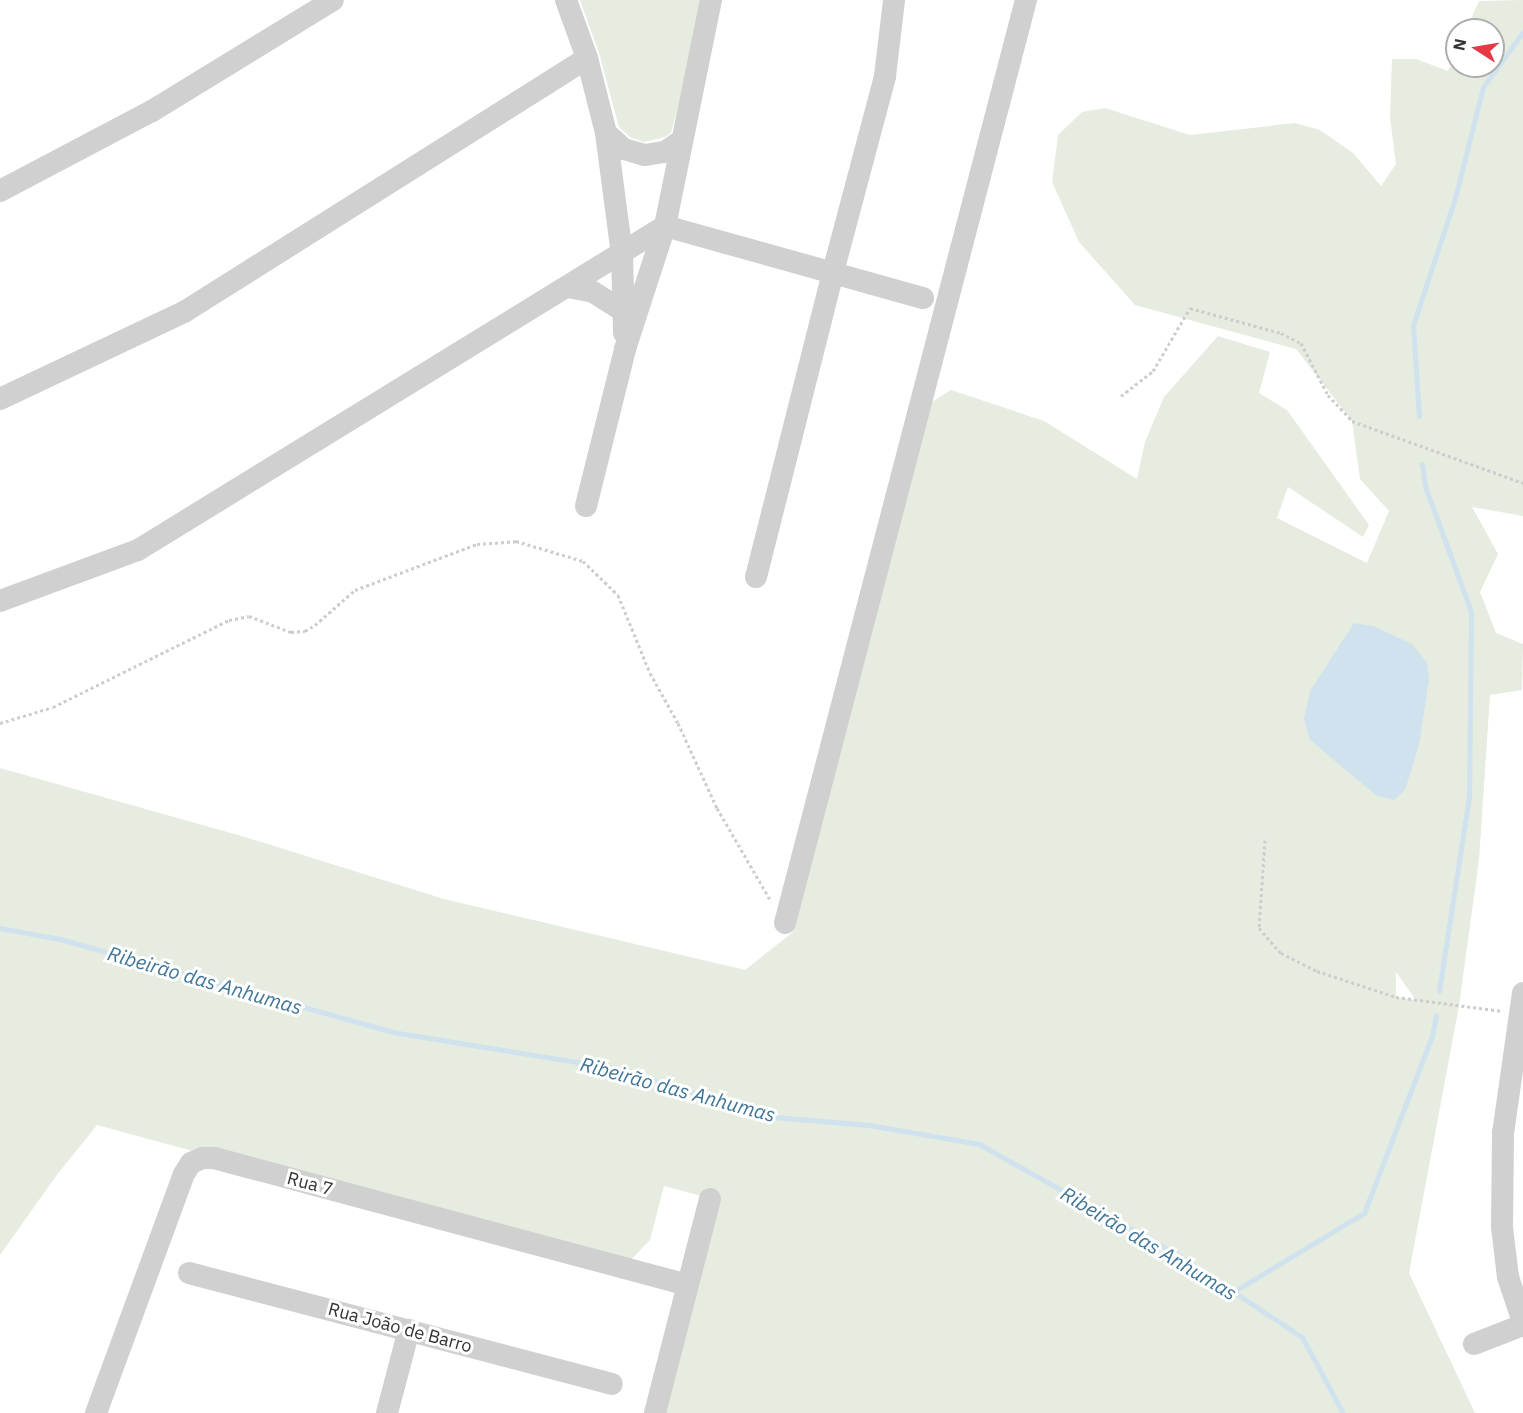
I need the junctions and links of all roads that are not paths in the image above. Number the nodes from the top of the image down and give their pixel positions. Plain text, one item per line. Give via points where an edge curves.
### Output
1 (333, 0) edge
2 (566, 0) edge
3 (711, 0) edge
4 (894, 0) edge
5 (1026, 0) edge
6 (587, 58) junction
7 (606, 133) junction
8 (682, 140) junction
9 (0, 191) edge
10 (665, 226) junction
11 (622, 254) junction
12 (833, 272) junction
13 (568, 286) junction
14 (923, 298) dead end
15 (624, 311) junction
16 (625, 349) junction
17 (0, 399) edge
18 (586, 506) dead end
19 (756, 577) dead end
20 (0, 601) edge
21 (785, 923) road end
22 (1521, 1003) edge
23 (710, 1198) dead end
24 (189, 1273) dead end
25 (687, 1286) junction
26 (1523, 1324) edge
27 (409, 1330) junction
28 (1474, 1344) dead end
29 (612, 1384) dead end
30 (96, 1413) edge
31 (387, 1413) edge
32 (655, 1413) edge

1 - 9 street via 152,111
2 - 6 street
3 - 8 street
4 - 12 street via 885,76
5 - 21 street
6 - 7 street
6 - 17 street via 184,312
7 - 8 street via 624,148 645,155 666,152
7 - 11 street
8 - 10 street
10 - 11 street
10 - 12 street
10 - 16 street
11 - 13 street
11 - 15 street
12 - 14 street
12 - 19 street
13 - 15 street via 593,292
13 - 20 street via 138,550
15 - 16 street
16 - 18 street
22 - 26 street via 1503,1133 1502,1227 1506,1266
23 - 25 street
24 - 27 street, Rua João de Barro
25 - 30 street, Rua 7 via 203,1158 191,1163 184,1174
25 - 32 street
26 - 28 street
27 - 29 street, Rua João de Barro
27 - 31 street

